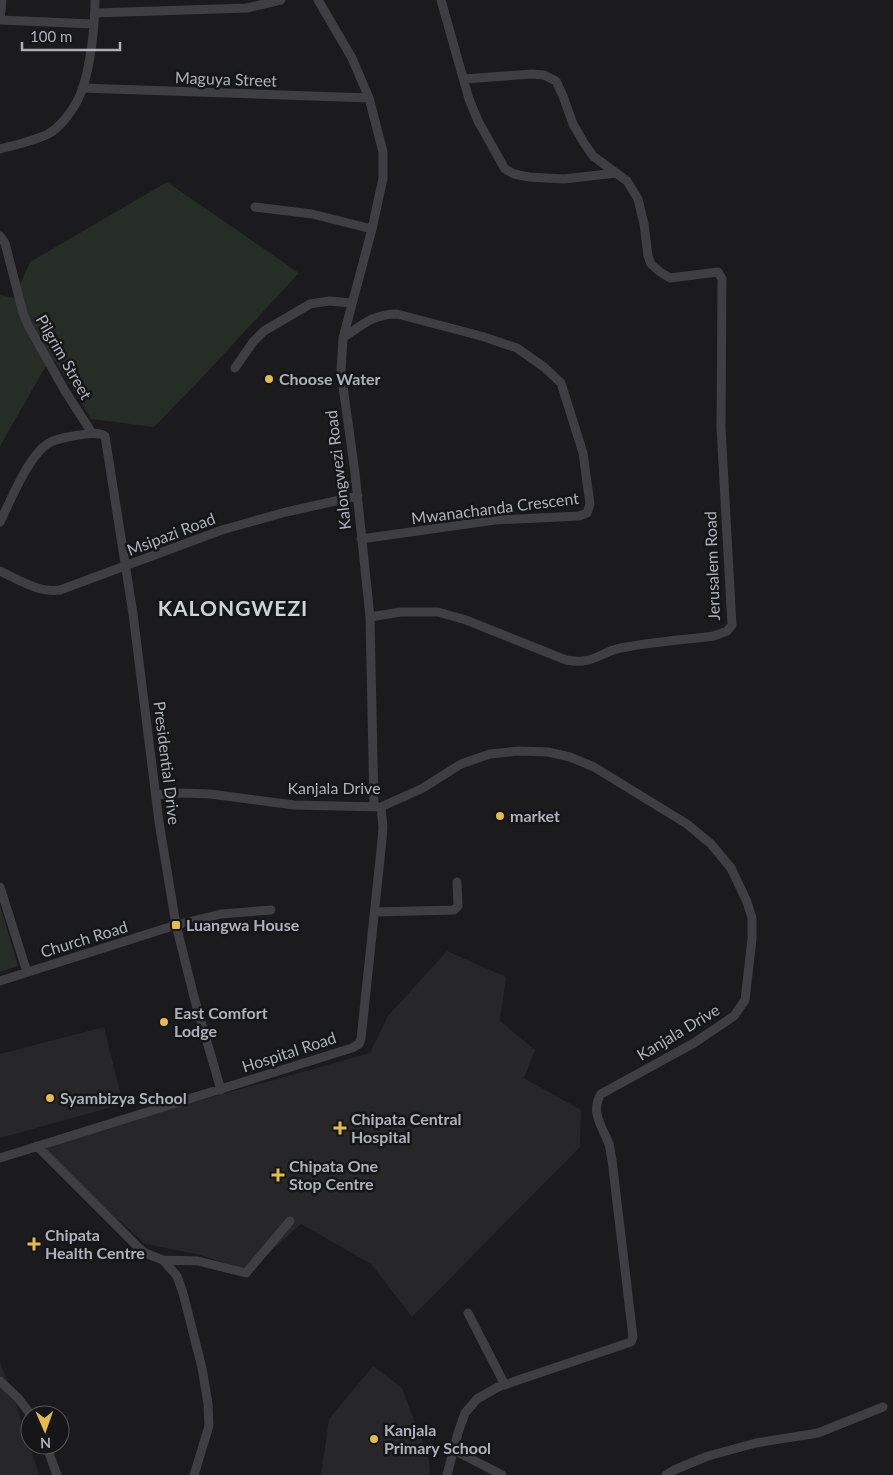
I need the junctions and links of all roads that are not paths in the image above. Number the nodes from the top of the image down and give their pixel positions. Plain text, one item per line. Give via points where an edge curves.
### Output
1 (2, 0) edge
2 (95, 0) edge
3 (281, 0) edge
4 (318, 0) edge
5 (441, 0) edge
6 (95, 13) junction
7 (0, 20) edge
8 (94, 24) junction
9 (464, 78) junction
10 (82, 88) junction
11 (369, 98) junction
12 (0, 150) edge
13 (616, 173) junction
14 (255, 207) dead end
15 (372, 229) junction
16 (0, 236) edge
17 (352, 303) junction
18 (343, 338) junction
19 (235, 368) dead end
20 (92, 433) junction
21 (358, 496) junction
22 (0, 522) edge
23 (361, 539) junction
24 (126, 567) junction
25 (0, 571) edge
26 (370, 617) junction
27 (156, 795) junction
28 (378, 807) junction
29 (457, 882) dead end
30 (0, 887) edge
31 (271, 910) dead end
32 (375, 912) junction
33 (176, 925) junction
34 (26, 972) junction
35 (0, 981) edge
36 (221, 1090) junction
37 (36, 1146) junction
38 (0, 1158) edge
39 (290, 1221) dead end
40 (163, 1260) junction
41 (468, 1314) dead end
42 (0, 1381) edge
43 (505, 1385) junction
44 (23, 1405) edge
45 (883, 1408) dead end
46 (454, 1450) junction
47 (50, 1455) edge
48 (57, 1475) edge
49 (194, 1475) edge
50 (447, 1475) edge
51 (502, 1475) edge
52 (666, 1475) edge

1 - 7 street
2 - 6 street
3 - 6 street via 247,8
4 - 11 street, Kalongwezi Road via 352,58
5 - 9 street
6 - 8 street
7 - 8 street
8 - 10 street
9 - 13 street via 532,74 556,80 584,143 593,156
9 - 13 street via 478,121 508,172 564,179
10 - 11 street, Maguya Street
10 - 12 street via 67,117 49,133
11 - 15 street, Kalongwezi Road via 384,165
13 - 26 street, Jerusalem Road via 627,180 638,199 651,264 670,278 718,272 722,279 721,428 732,625 727,631 714,636 619,648 588,662 577,662 438,612 401,612
14 - 15 street via 312,214
15 - 17 street, Kalongwezi Road
16 - 20 street, Pilgrim Street via 5,243 29,327
17 - 18 street, Kalongwezi Road
17 - 19 street via 329,301 310,304 264,331
18 - 21 street, Kalongwezi Road via 341,372
18 - 23 street, Mwanachanda Crescent via 372,318 397,314 517,348 544,366 561,383 582,453 590,504 587,513 579,516 495,520
20 - 22 street via 48,443 22,479
20 - 24 street, Presidential Drive via 105,436
21 - 23 street, Kalongwezi Road
21 - 24 street, Msipazi Road via 222,530
23 - 26 street, Kalongwezi Road
24 - 25 street, Msipazi Road via 50,592
24 - 27 street, Presidential Drive
26 - 28 street, Kalongwezi Road
27 - 28 street, Kanjala Drive via 182,792 294,805
27 - 33 street, Presidential Drive
28 - 32 street, Hospital Road via 383,827
28 - 43 street, Kanjala Drive via 423,788 461,764 490,754 548,752 570,757 637,792 687,824 711,844 740,884 752,918 745,1000 741,1009 694,1043 601,1094 596,1102 596,1112 612,1160 633,1337 631,1342
29 - 32 street via 458,906 454,910
30 - 34 street
31 - 33 street, Church Road via 221,914
32 - 36 street, Hospital Road via 359,1044
33 - 34 street, Church Road
33 - 36 street, Presidential Drive
34 - 35 street, Church Road
36 - 37 street, Hospital Road
37 - 38 street, Hospital Road
37 - 40 street via 139,1248
39 - 40 street via 246,1273 198,1261
40 - 49 street via 177,1276 183,1293 208,1404 209,1426
41 - 43 street
42 - 44 street
43 - 46 street, Kanjala Drive via 477,1399 465,1413
45 - 52 street via 818,1433 756,1443 708,1456
46 - 50 street, Kanjala Drive
46 - 51 street
47 - 48 street

